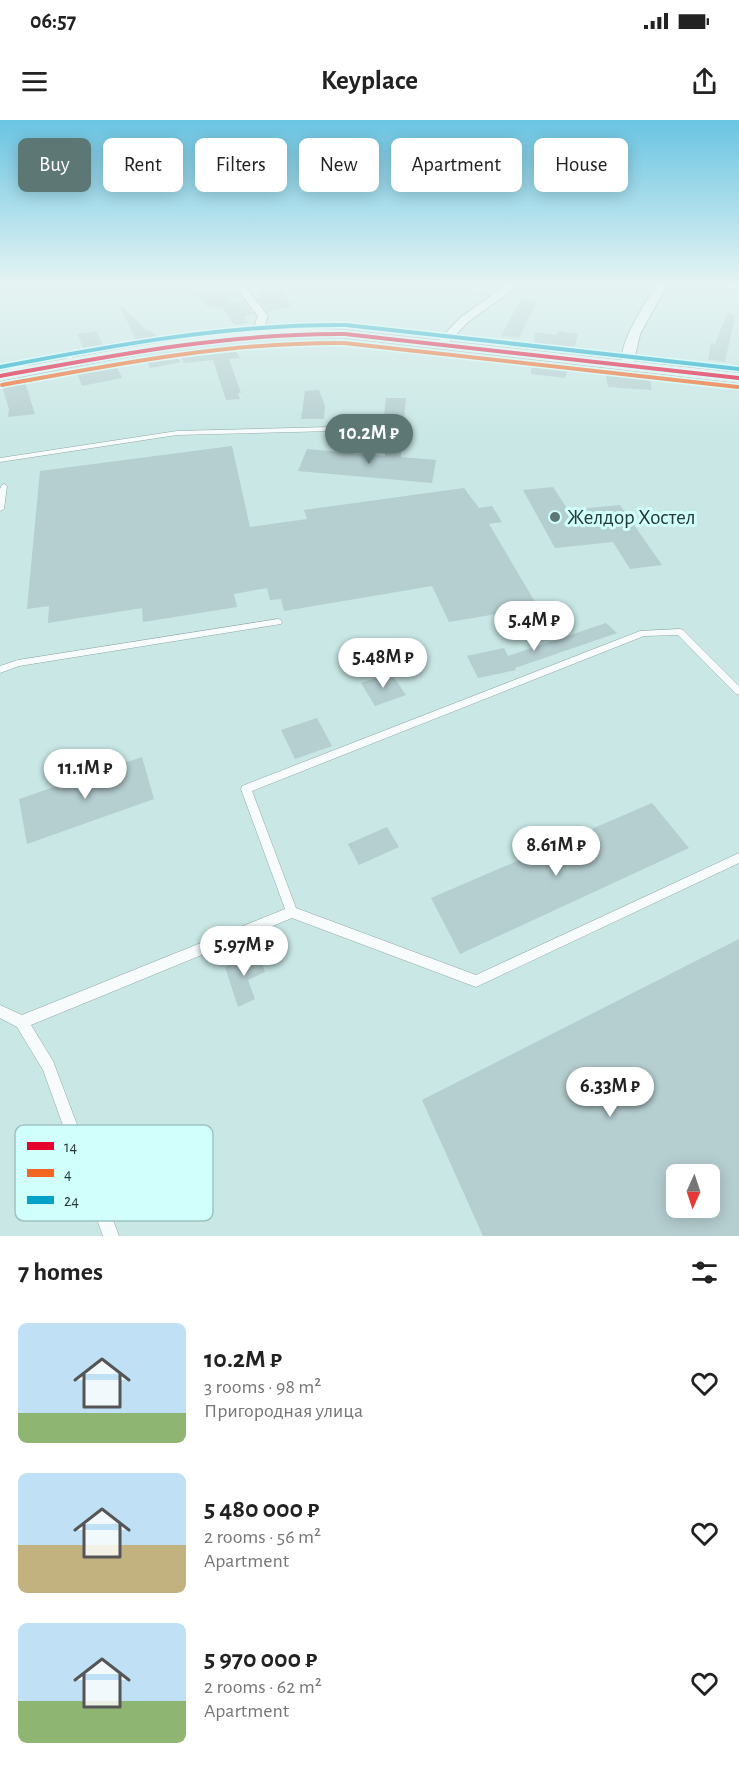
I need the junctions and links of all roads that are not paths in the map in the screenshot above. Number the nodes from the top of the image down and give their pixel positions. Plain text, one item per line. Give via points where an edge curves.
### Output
1 (233, 337) edge
2 (368, 337) edge
3 (447, 337) edge
4 (634, 337) edge
5 (440, 345) junction
6 (627, 365) junction
7 (1, 376) edge
8 (739, 378) edge
9 (400, 447) dead end
10 (0, 460) edge
11 (4, 486) dead end
12 (0, 509) edge
13 (278, 622) dead end
14 (0, 670) edge
15 (739, 692) edge
16 (739, 858) edge
17 (292, 912) junction
18 (0, 1011) edge
19 (22, 1022) junction
20 (70, 1125) edge
21 (105, 1221) edge
22 (111, 1236) edge

1 - 7 street
2 - 5 street
3 - 5 street
4 - 6 street
5 - 6 street
6 - 8 street
9 - 10 lane via 369,443 332,429 200,431
11 - 12 lane
13 - 14 lane via 18,663
15 - 17 lane via 680,632 643,633 246,789
16 - 17 lane via 476,981
17 - 19 lane
18 - 19 lane
19 - 20 lane via 48,1066
21 - 22 lane

